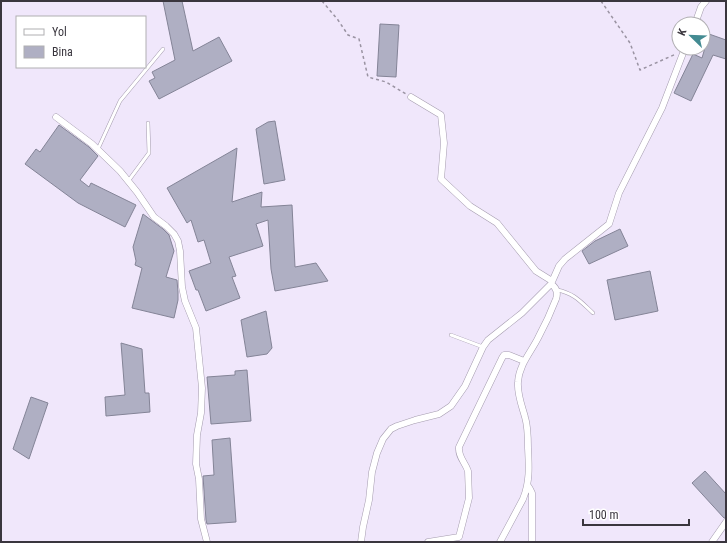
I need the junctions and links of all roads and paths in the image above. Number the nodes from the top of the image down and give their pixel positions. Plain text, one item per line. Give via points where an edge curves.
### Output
1 (322, 1) edge
2 (601, 1) edge
3 (706, 1) edge
4 (698, 16) edge
5 (163, 49) dead end
6 (671, 56) edge
7 (682, 56) edge
8 (411, 97) joint
9 (56, 117) dead end
10 (148, 123) dead end
11 (98, 150) junction
12 (128, 181) junction
13 (552, 283) junction
14 (557, 290) junction
15 (593, 313) dead end
16 (451, 335) dead end
17 (483, 347) junction
18 (524, 361) junction
19 (528, 486) junction
20 (726, 522) edge
21 (207, 542) edge
22 (362, 542) edge
23 (428, 542) edge
24 (500, 542) edge
25 (532, 542) edge
26 (712, 542) edge

1 - 8 path via 348,35 359,39 368,77 386,82
2 - 6 path via 630,43 640,70
3 - 4 street
5 - 11 lane via 120,101
7 - 13 street via 662,108 619,193 609,224 565,258
8 - 13 street via 441,115 444,143 441,179 470,206 497,223 536,271
9 - 11 street
10 - 12 lane via 149,153
11 - 12 street
12 - 21 street via 154,217 174,234 178,241 182,287 196,328 202,388 201,412 196,435 196,464 200,479 201,519
13 - 14 street
13 - 17 street
14 - 15 lane via 575,296
14 - 18 street via 538,339
16 - 17 lane
17 - 22 street via 469,379 450,406 439,414 397,426 382,439 372,472
18 - 19 street via 517,383 526,419
18 - 23 street via 508,355 502,358 459,447 460,456 468,471 469,498 459,537
19 - 24 street
19 - 25 street via 532,493
20 - 26 street

